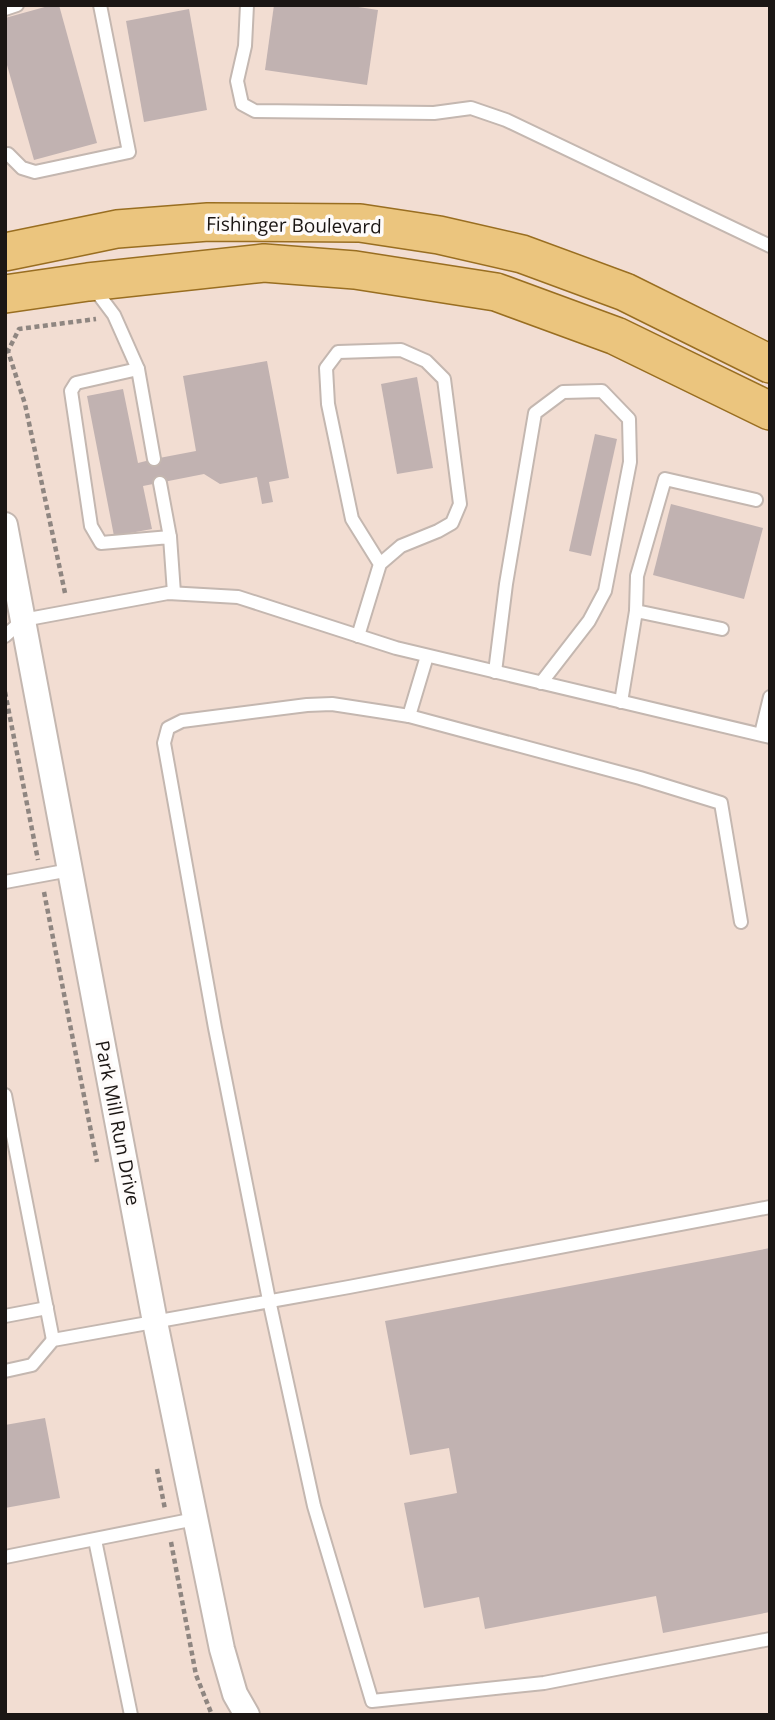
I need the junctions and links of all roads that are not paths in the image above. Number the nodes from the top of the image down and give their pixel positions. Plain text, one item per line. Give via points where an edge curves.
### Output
1 (17, 5) edge
2 (100, 5) edge
3 (247, 5) edge
4 (5, 9) edge
5 (6, 152) edge
6 (770, 246) edge
7 (5, 252) edge
8 (88, 282) junction
9 (5, 294) edge
10 (770, 364) edge
11 (138, 369) junction
12 (770, 411) edge
13 (155, 459) dead end
14 (160, 483) dead end
15 (755, 500) dead end
16 (5, 526) edge
17 (170, 537) junction
18 (380, 564) junction
19 (174, 593) junction
20 (636, 611) junction
21 (14, 628) edge
22 (722, 629) dead end
23 (358, 636) junction
24 (427, 656) junction
25 (495, 672) junction
26 (541, 683) junction
27 (770, 697) edge
28 (621, 702) junction
29 (408, 716) junction
30 (765, 735) edge
31 (70, 870) junction
32 (5, 882) edge
33 (741, 922) dead end
34 (5, 1095) edge
35 (770, 1207) edge
36 (269, 1300) junction
37 (47, 1308) junction
38 (5, 1316) edge
39 (155, 1322) junction
40 (52, 1340) junction
41 (5, 1371) edge
42 (195, 1520) junction
43 (95, 1540) junction
44 (5, 1557) edge
45 (770, 1639) edge
46 (131, 1715) edge
47 (247, 1715) edge

1 - 4 lane
2 - 5 lane via 129,152 35,172
3 - 6 lane via 237,81 242,104 255,111 434,113 471,108 506,120
7 - 10 main road, Fishinger Boulevard via 117,229 208,222 360,223 439,234 522,254 625,292
8 - 9 main road, Fishinger Boulevard
8 - 11 lane via 114,315
8 - 12 main road, Fishinger Boulevard via 264,263 355,270 496,292 615,337
11 - 13 lane
11 - 17 lane via 76,383 71,391 91,526 101,543
14 - 17 lane
15 - 20 lane via 665,479 637,576
16 - 21 street, Park Mill Run Drive
17 - 19 lane
18 - 18 lane via 352,519 327,404 326,368 338,352 401,350 426,361 444,379 460,504 452,523 401,547
18 - 23 lane
19 - 21 lane
19 - 23 lane via 238,597
20 - 22 lane
20 - 28 lane
21 - 31 street, Park Mill Run Drive
23 - 24 lane
24 - 25 lane
24 - 29 lane
25 - 26 lane
25 - 26 lane via 535,413 563,391 602,391 629,419 630,462 605,591 589,621
26 - 28 lane
27 - 30 lane
28 - 30 lane
29 - 33 lane via 721,803
29 - 36 lane via 307,705 182,721 168,727 164,743
31 - 32 lane
31 - 39 street, Park Mill Run Drive
34 - 37 lane
35 - 36 lane
36 - 39 lane
36 - 45 lane via 314,1506 372,1701 544,1683
37 - 38 lane
37 - 40 lane
39 - 40 lane
39 - 42 street, Park Mill Run Drive
40 - 41 lane via 32,1365
42 - 43 lane
42 - 47 street, Park Mill Run Drive via 222,1649 235,1695
43 - 44 lane
43 - 46 lane

